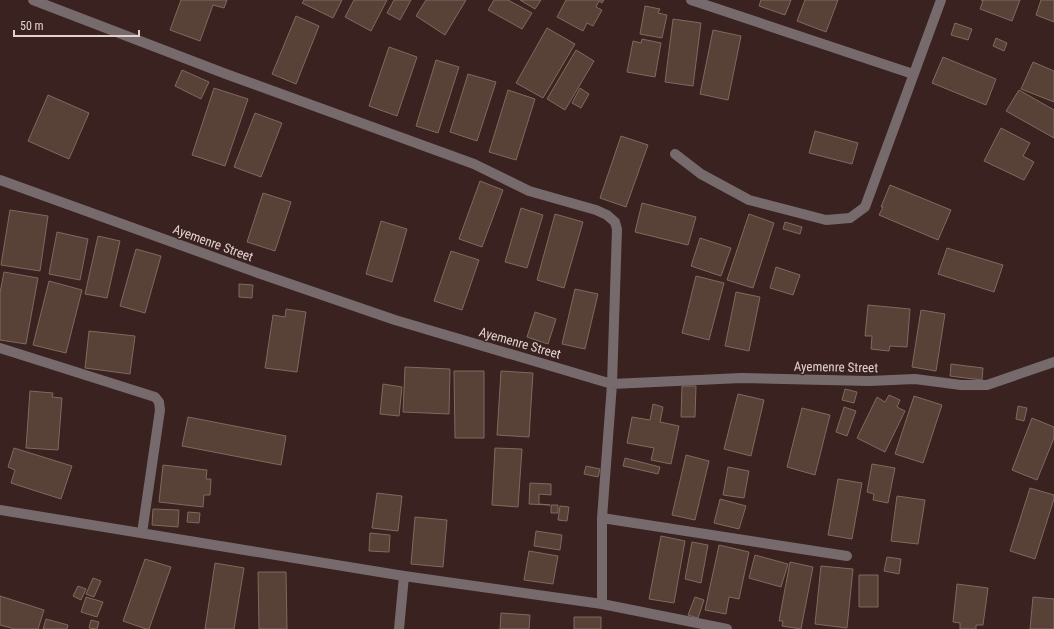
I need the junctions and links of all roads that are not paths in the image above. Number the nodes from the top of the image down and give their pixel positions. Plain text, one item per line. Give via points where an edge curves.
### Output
1 (33, 0) edge
2 (691, 0) edge
3 (941, 0) edge
4 (913, 74) junction
5 (675, 154) dead end
6 (0, 180) edge
7 (0, 348) edge
8 (1054, 362) edge
9 (612, 384) junction
10 (0, 510) edge
11 (602, 518) junction
12 (142, 533) junction
13 (847, 556) dead end
14 (404, 576) junction
15 (602, 604) junction
16 (399, 629) edge
17 (727, 629) edge

1 - 9 street via 226,74 474,164 529,191 607,215 615,222 617,229
2 - 4 street
3 - 4 street
4 - 5 street via 865,207 850,218 826,220 749,200 701,174
6 - 9 street, Ayemenre Street via 395,320
7 - 12 street via 155,397 159,402 160,410
8 - 9 street, Ayemenre Street via 987,385 961,385 915,379 869,381 741,378
9 - 11 street
10 - 12 street
11 - 13 street
11 - 15 street
12 - 14 street
14 - 15 street
14 - 16 street
15 - 17 street

